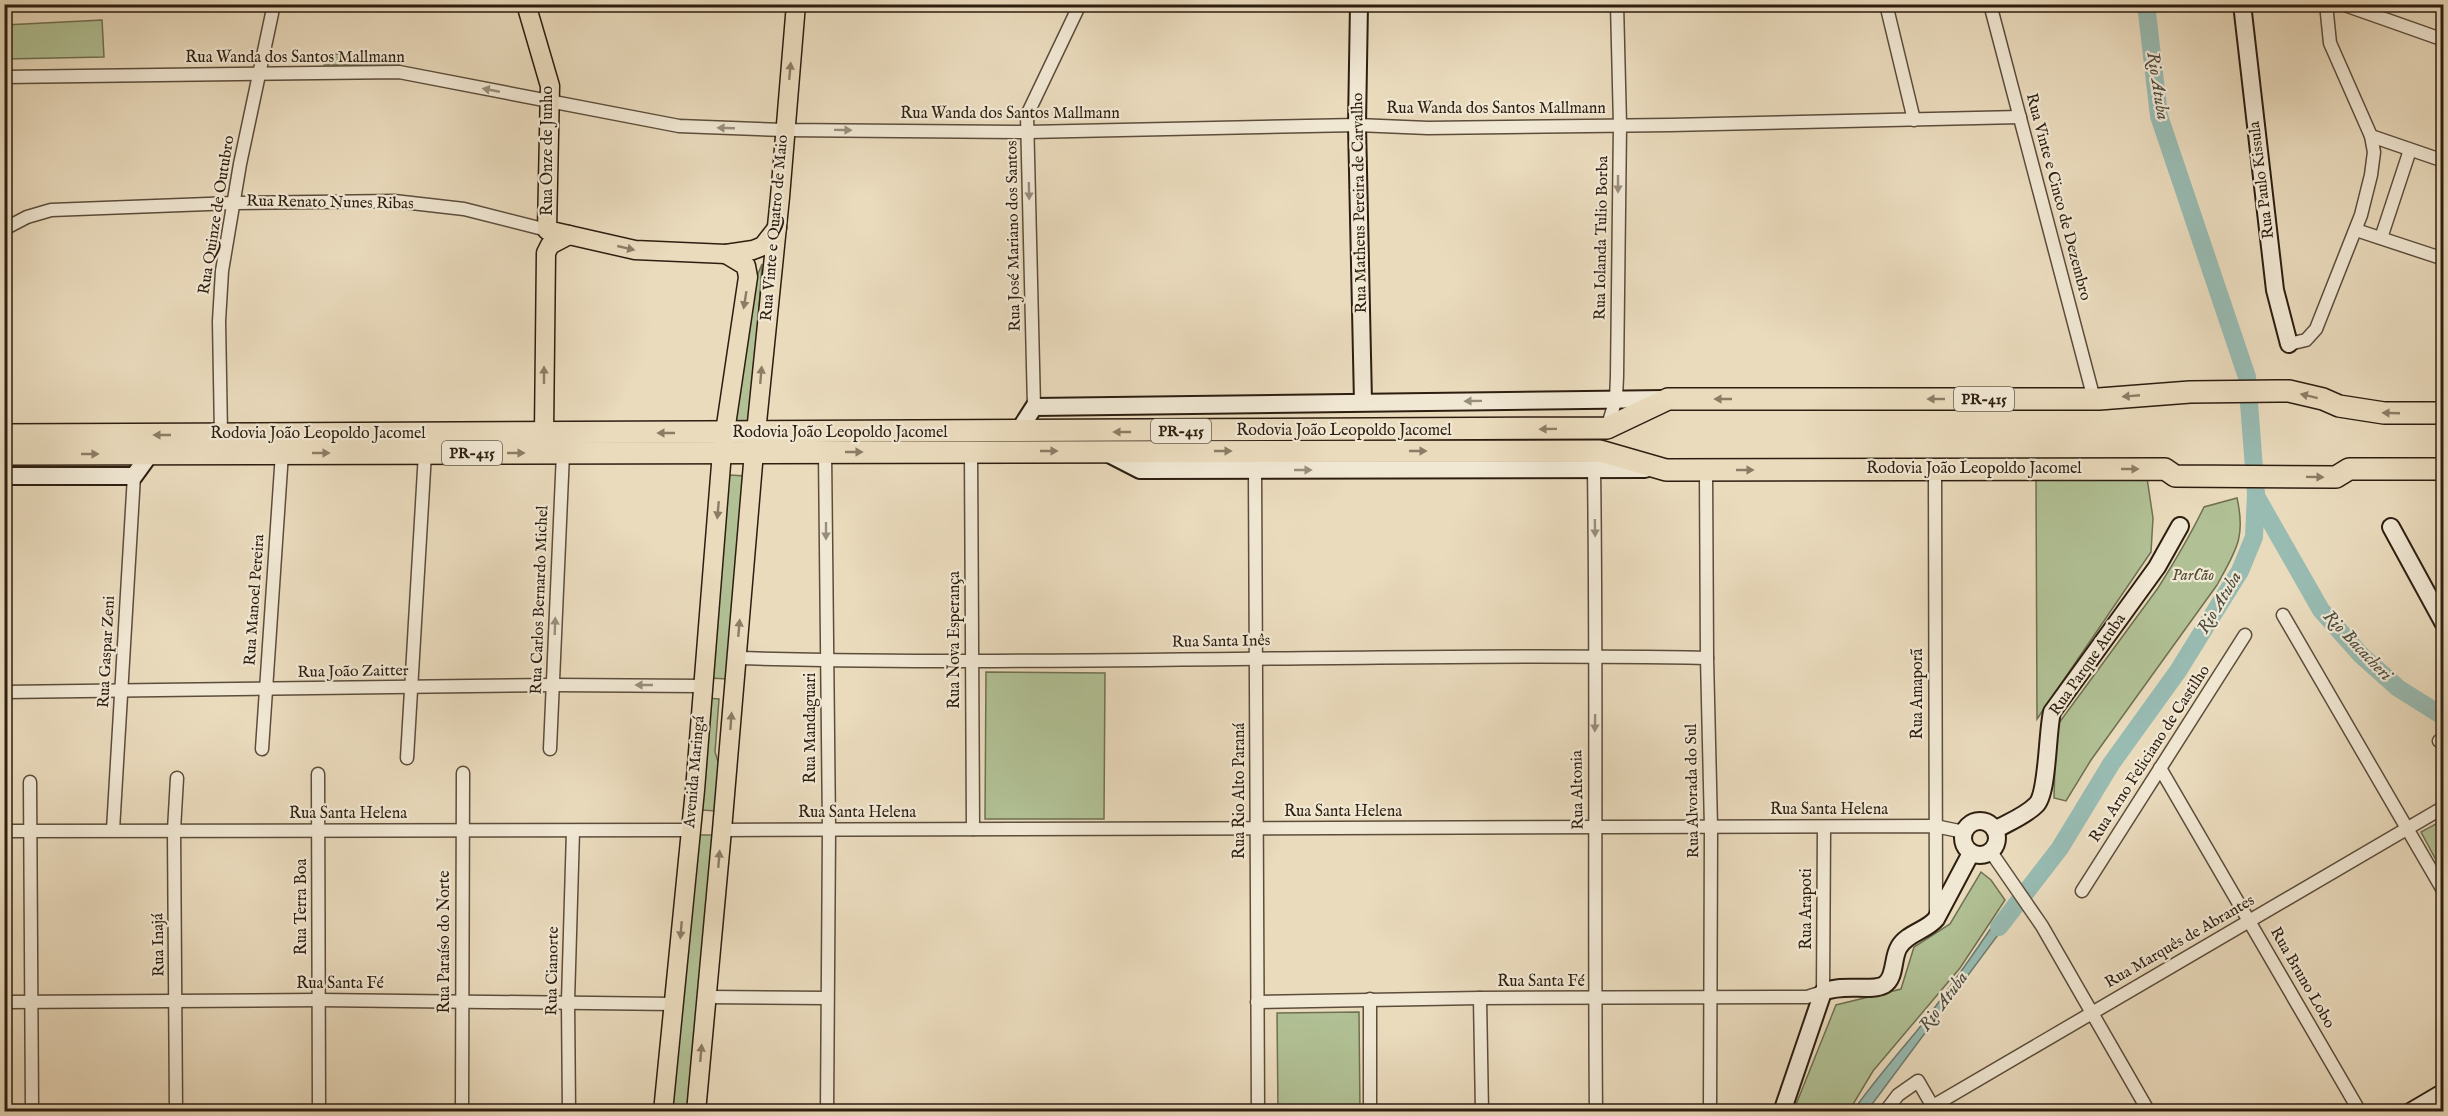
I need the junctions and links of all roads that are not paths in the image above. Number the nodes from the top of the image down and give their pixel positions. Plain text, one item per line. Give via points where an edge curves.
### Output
1 (274, 4) edge
2 (526, 4) edge
3 (796, 4) edge
4 (1080, 4) edge
5 (1359, 4) edge
6 (1617, 4) edge
7 (1886, 4) edge
8 (1990, 4) edge
9 (2326, 4) edge
10 (2342, 4) edge
11 (2244, 8) edge
12 (2444, 40) edge
13 (260, 74) junction
14 (4, 77) edge
15 (549, 101) junction
16 (2020, 117) junction
17 (1914, 120) junction
18 (1620, 125) junction
19 (1357, 126) junction
20 (784, 130) junction
21 (1028, 132) junction
22 (2371, 136) junction
23 (2410, 150) junction
24 (2444, 161) edge
25 (234, 203) junction
26 (777, 228) junction
27 (4, 229) edge
28 (547, 230) junction
29 (2356, 230) junction
30 (569, 235) junction
31 (2381, 238) junction
32 (726, 254) junction
33 (2444, 259) edge
34 (2289, 344) joint
35 (1616, 399) junction
36 (1668, 399) junction
37 (2094, 399) junction
38 (1363, 402) junction
39 (1034, 407) junction
40 (2444, 413) edge
41 (1607, 428) junction
42 (1018, 432) junction
43 (544, 434) junction
44 (4, 435) edge
45 (724, 442) junction
46 (755, 442) junction
47 (221, 444) junction
48 (971, 451) junction
49 (1102, 451) junction
50 (825, 452) junction
51 (282, 453) junction
52 (425, 453) junction
53 (563, 453) junction
54 (4, 454) edge
55 (150, 454) junction
56 (1597, 460) junction
57 (1935, 469) junction
58 (2444, 469) edge
59 (1255, 470) junction
60 (1707, 470) junction
61 (4, 476) edge
62 (134, 476) junction
63 (2180, 526) dead end
64 (2391, 527) dead end
65 (2283, 615) dead end
66 (2444, 624) edge
67 (2245, 635) dead end
68 (1596, 656) junction
69 (736, 658) junction
70 (1256, 658) junction
71 (1707, 658) junction
72 (827, 660) junction
73 (971, 661) junction
74 (553, 685) junction
75 (702, 686) junction
76 (733, 686) junction
77 (411, 687) junction
78 (265, 690) junction
79 (121, 691) junction
80 (4, 692) edge
81 (262, 749) dead end
82 (550, 749) dead end
83 (407, 758) dead end
84 (2160, 768) junction
85 (463, 773) dead end
86 (318, 774) dead end
87 (177, 778) dead end
88 (30, 782) dead end
89 (2444, 807) edge
90 (1935, 826) junction
91 (1595, 827) junction
92 (1711, 827) junction
93 (1824, 827) junction
94 (1257, 828) junction
95 (691, 829) junction
96 (973, 829) junction
97 (2407, 829) junction
98 (113, 830) junction
99 (174, 830) junction
100 (722, 830) junction
101 (829, 830) junction
102 (1995, 830) junction
103 (4, 831) edge
104 (31, 831) junction
105 (319, 831) junction
106 (461, 831) junction
107 (573, 831) junction
108 (1964, 832) junction
109 (1991, 852) junction
110 (1971, 853) junction
111 (2082, 891) dead end
112 (2444, 892) edge
113 (1936, 920) junction
114 (2249, 921) junction
115 (1823, 992) junction
116 (706, 997) junction
117 (827, 998) junction
118 (1480, 998) junction
119 (1370, 999) junction
120 (1595, 999) junction
121 (1710, 999) junction
122 (319, 1000) junction
123 (176, 1001) junction
124 (461, 1001) junction
125 (568, 1001) junction
126 (4, 1002) edge
127 (32, 1002) junction
128 (1257, 1002) junction
129 (675, 1004) junction
130 (2092, 1013) junction
131 (2444, 1092) edge
132 (1935, 1109) edge
133 (32, 1112) edge
134 (176, 1112) edge
135 (319, 1112) edge
136 (462, 1112) edge
137 (569, 1112) edge
138 (663, 1112) edge
139 (696, 1112) edge
140 (827, 1112) edge
141 (1258, 1112) edge
142 (1370, 1112) edge
143 (1482, 1112) edge
144 (1596, 1112) edge
145 (1710, 1112) edge
146 (1782, 1112) edge
147 (1885, 1112) edge
148 (2149, 1112) edge
149 (2360, 1112) edge
150 (2410, 1112) edge

1 - 13 street, Rua Quinze de Outubro
2 - 15 main road, Rua Onze de Junho via 550,86
20 -> 3 main road, Rua Vinte e Quatro de Maio
4 - 21 street, Rua José Mariano dos Santos via 1027,115
5 - 19 street, Rua Matheus Pereira de Carvalho
6 - 18 street, Rua Iolanda Tulio Borba
7 - 17 street
8 - 16 street, Rua Vinte e Cinco de Dezembro
9 - 22 street via 2332,49
10 - 12 street
11 - 34 street, Rua Paulo Kissula via 2275,290
13 - 14 street, Rua Wanda dos Santos Mallmann
15 -> 13 street, Rua Wanda dos Santos Mallmann via 399,72
13 - 25 street, Rua Quinze de Outubro
20 -> 15 street, Rua Wanda dos Santos Mallmann via 679,126
15 - 28 main road, Rua Onze de Junho
16 - 17 street, Rua Wanda dos Santos Mallmann
16 - 37 street, Rua Vinte e Cinco de Dezembro
17 - 18 street, Rua Wanda dos Santos Mallmann
18 - 19 street, Rua Wanda dos Santos Mallmann
18 -> 35 street, Rua Iolanda Tulio Borba
19 - 21 street, Rua Wanda dos Santos Mallmann
19 - 38 street, Rua Matheus Pereira de Carvalho
20 -> 21 street, Rua Wanda dos Santos Mallmann
20 - 26 main road, Rua Vinte e Quatro de Maio
21 -> 39 street, Rua José Mariano dos Santos
22 - 23 street
22 - 29 street via 2372,175
23 - 24 street
23 - 31 street
25 - 27 street, Rua Renato Nunes Ribas via 51,210
25 - 28 street, Rua Renato Nunes Ribas via 394,201 464,209
25 - 47 street, Rua Quinze de Outubro via 220,286
26 - 32 main road, Rua Renato Nunes Ribas via 763,246
46 -> 26 main road, Rua Vinte e Quatro de Maio
28 - 30 main road, Rua Renato Nunes Ribas
29 - 31 street
29 - 34 street via 2314,334
30 -> 32 main road, Rua Renato Nunes Ribas via 635,250
43 -> 30 main road, Rua Onze de Junho via 546,253 550,245
31 - 33 street
32 -> 45 main road, Rua Vinte e Quatro de Maio via 746,266 748,277
35 - 36 street, Rodovia João Leopoldo Jacomel
35 -> 38 street, Rodovia João Leopoldo Jacomel
35 - 41 street, Rua Iolanda Tulio Borba
37 -> 36 highway, Rodovia João Leopoldo Jacomel / PR-415
36 - 41 highway, Rodovia João Leopoldo Jacomel / PR-415
40 -> 37 highway, Rodovia João Leopoldo Jacomel / PR-415 via 2384,413 2339,406 2289,391 2190,392
38 - 39 street, Rodovia João Leopoldo Jacomel
39 - 42 street
41 -> 42 highway, Rodovia João Leopoldo Jacomel / PR-415
41 - 56 street, Rua Iolanda Tulio Borba
42 - 46 highway, Rodovia João Leopoldo Jacomel / PR-415
45 -> 43 highway, Rodovia João Leopoldo Jacomel / PR-415
43 - 47 highway, Rodovia João Leopoldo Jacomel / PR-415
47 -> 44 highway, Rodovia João Leopoldo Jacomel / PR-415
45 - 46 highway, Rodovia João Leopoldo Jacomel / PR-415
45 - 53 highway, Rodovia João Leopoldo Jacomel / PR-415
45 -> 75 main road, Avenida Maringá
46 - 50 highway, Rodovia João Leopoldo Jacomel / PR-415
69 -> 46 main road, Avenida Maringá
47 - 51 highway, Rodovia João Leopoldo Jacomel / PR-415
47 - 55 highway, Rodovia João Leopoldo Jacomel / PR-415
48 -> 49 highway, Rodovia João Leopoldo Jacomel / PR-415
50 -> 48 highway, Rodovia João Leopoldo Jacomel / PR-415
48 - 73 street, Rua Nova Esperança
49 -> 56 highway, Rodovia João Leopoldo Jacomel / PR-415
49 - 59 street, Rodovia João Leopoldo Jacomel via 1140,470
50 -> 72 street, Rua Mandaguari
51 -> 52 highway, Rodovia João Leopoldo Jacomel / PR-415
51 - 78 street, Rua Manoel Pereira
52 -> 53 highway, Rodovia João Leopoldo Jacomel / PR-415
52 - 77 street
74 -> 53 street, Rua Carlos Bernardo Michel
54 -> 55 highway, Rodovia João Leopoldo Jacomel / PR-415
55 - 62 street
59 -> 56 street, Rodovia João Leopoldo Jacomel
56 - 60 highway, Rodovia João Leopoldo Jacomel / PR-415 via 1666,470
56 -> 68 street, Rua Altonia
57 -> 58 highway, Rodovia João Leopoldo Jacomel via 2165,469 2175,476 2223,477 2336,477 2349,469
60 -> 57 highway, Rodovia João Leopoldo Jacomel
57 - 90 street, Rua Amaporã
59 - 70 street, Rua Rio Alto Paraná
60 - 71 street, Rua Alvorada do Sul
61 - 62 street
62 - 79 street, Rua Gaspar Zeni
63 - 102 street, Rua Parque Atuba via 2157,567 2052,712 2044,791 2038,804
64 - 66 street
65 - 97 street
67 - 84 street, Rua Arno Feliciano de Castilho
68 - 70 street, Rua Santa Inês
68 - 71 street, Rua Santa Inês
68 -> 91 street, Rua Altonia
69 - 72 street, Rua Santa Inês
69 - 76 main road, Avenida Maringá
70 - 73 street, Rua Santa Inês
70 - 94 street, Rua Rio Alto Paraná
71 - 92 street, Rua Alvorada do Sul
72 - 73 street, Rua Santa Inês
72 - 101 street, Rua Mandaguari
73 - 96 street, Rua Nova Esperança
75 -> 74 street, Rua João Zaitter
74 - 77 street, Rua João Zaitter
74 - 82 street, Rua Carlos Bernardo Michel
75 - 76 main road
75 - 95 main road, Avenida Maringá
100 -> 76 main road, Avenida Maringá
77 - 78 street, Rua João Zaitter
77 - 83 street
78 - 79 street, Rua João Zaitter
78 - 81 street, Rua Manoel Pereira
79 - 80 street, Rua João Zaitter
79 - 98 street, Rua Gaspar Zeni
84 - 111 street, Rua Arno Feliciano de Castilho
84 - 114 street, Rua Bruno Lobo
85 - 106 street, Rua Paraíso do Norte
86 - 105 street, Rua Terra Boa
87 - 99 street, Rua Inajá
88 - 104 street
89 - 97 street, Rua Marquês de Abrantes
90 - 93 street, Rua Santa Helena
90 - 108 street, Rua Santa Helena
90 - 113 street, Rua Amaporã
91 - 92 street, Rua Santa Helena
91 - 94 street, Rua Santa Helena
91 - 120 street, Rua Altonia
92 - 93 street, Rua Santa Helena
92 - 121 street, Rua Alvorada do Sul
93 - 115 street, Rua Arapoti
94 - 96 street, Rua Santa Helena
94 - 128 street, Rua Rio Alto Paraná
95 - 100 main road
95 - 107 street, Rua Santa Helena
95 -> 129 main road, Avenida Maringá
96 - 101 street, Rua Santa Helena
97 - 112 street
97 - 114 street, Rua Marquês de Abrantes
98 - 99 street, Rua Santa Helena
98 - 104 street, Rua Santa Helena
99 - 105 street, Rua Santa Helena
99 - 123 street, Rua Inajá
100 - 101 street, Rua Santa Helena
116 -> 100 main road, Avenida Maringá
101 - 117 street, Rua Mandaguari
102 - 108 street via 1987,822 1976,821
102 - 109 street via 1996,844
103 - 104 street, Rua Santa Helena
104 - 127 street
105 - 106 street, Rua Santa Helena
105 - 122 street, Rua Terra Boa
106 - 107 street, Rua Santa Helena
106 - 124 street, Rua Paraíso do Norte
107 - 125 street, Rua Cianorte
108 - 110 street via 1964,844
109 - 110 street
109 - 130 street via 2042,926
110 - 113 street
113 - 115 street via 1903,941 1885,985 1842,986
114 - 130 street, Rua Marquês de Abrantes
114 - 149 street, Rua Bruno Lobo
115 - 121 street, Rua Santa Fé via 1795,999
115 - 146 street
116 - 117 street
139 -> 116 main road, Avenida Maringá
117 - 140 street, Rua Mandaguari
118 - 119 street, Rua Santa Fé
118 - 120 street, Rua Santa Fé
118 - 143 street
119 - 128 street, Rua Santa Fé
119 - 142 street
120 - 121 street, Rua Santa Fé
120 - 144 street, Rua Altonia
121 - 145 street, Rua Alvorada do Sul
122 - 123 street, Rua Santa Fé
122 - 124 street, Rua Santa Fé
122 - 135 street, Rua Terra Boa
123 - 127 street, Rua Santa Fé
123 - 134 street, Rua Inajá
124 - 125 street, Rua Santa Fé
124 - 136 street, Rua Paraíso do Norte
125 - 129 street, Rua Santa Fé
125 - 137 street, Rua Cianorte
126 - 127 street, Rua Santa Fé
127 - 133 street
128 - 141 street, Rua Rio Alto Paraná
129 - 138 main road, Avenida Maringá
130 - 132 street, Rua Marquês de Abrantes
130 - 148 street
131 - 150 street
132 - 147 street via 1918,1081 1898,1095

